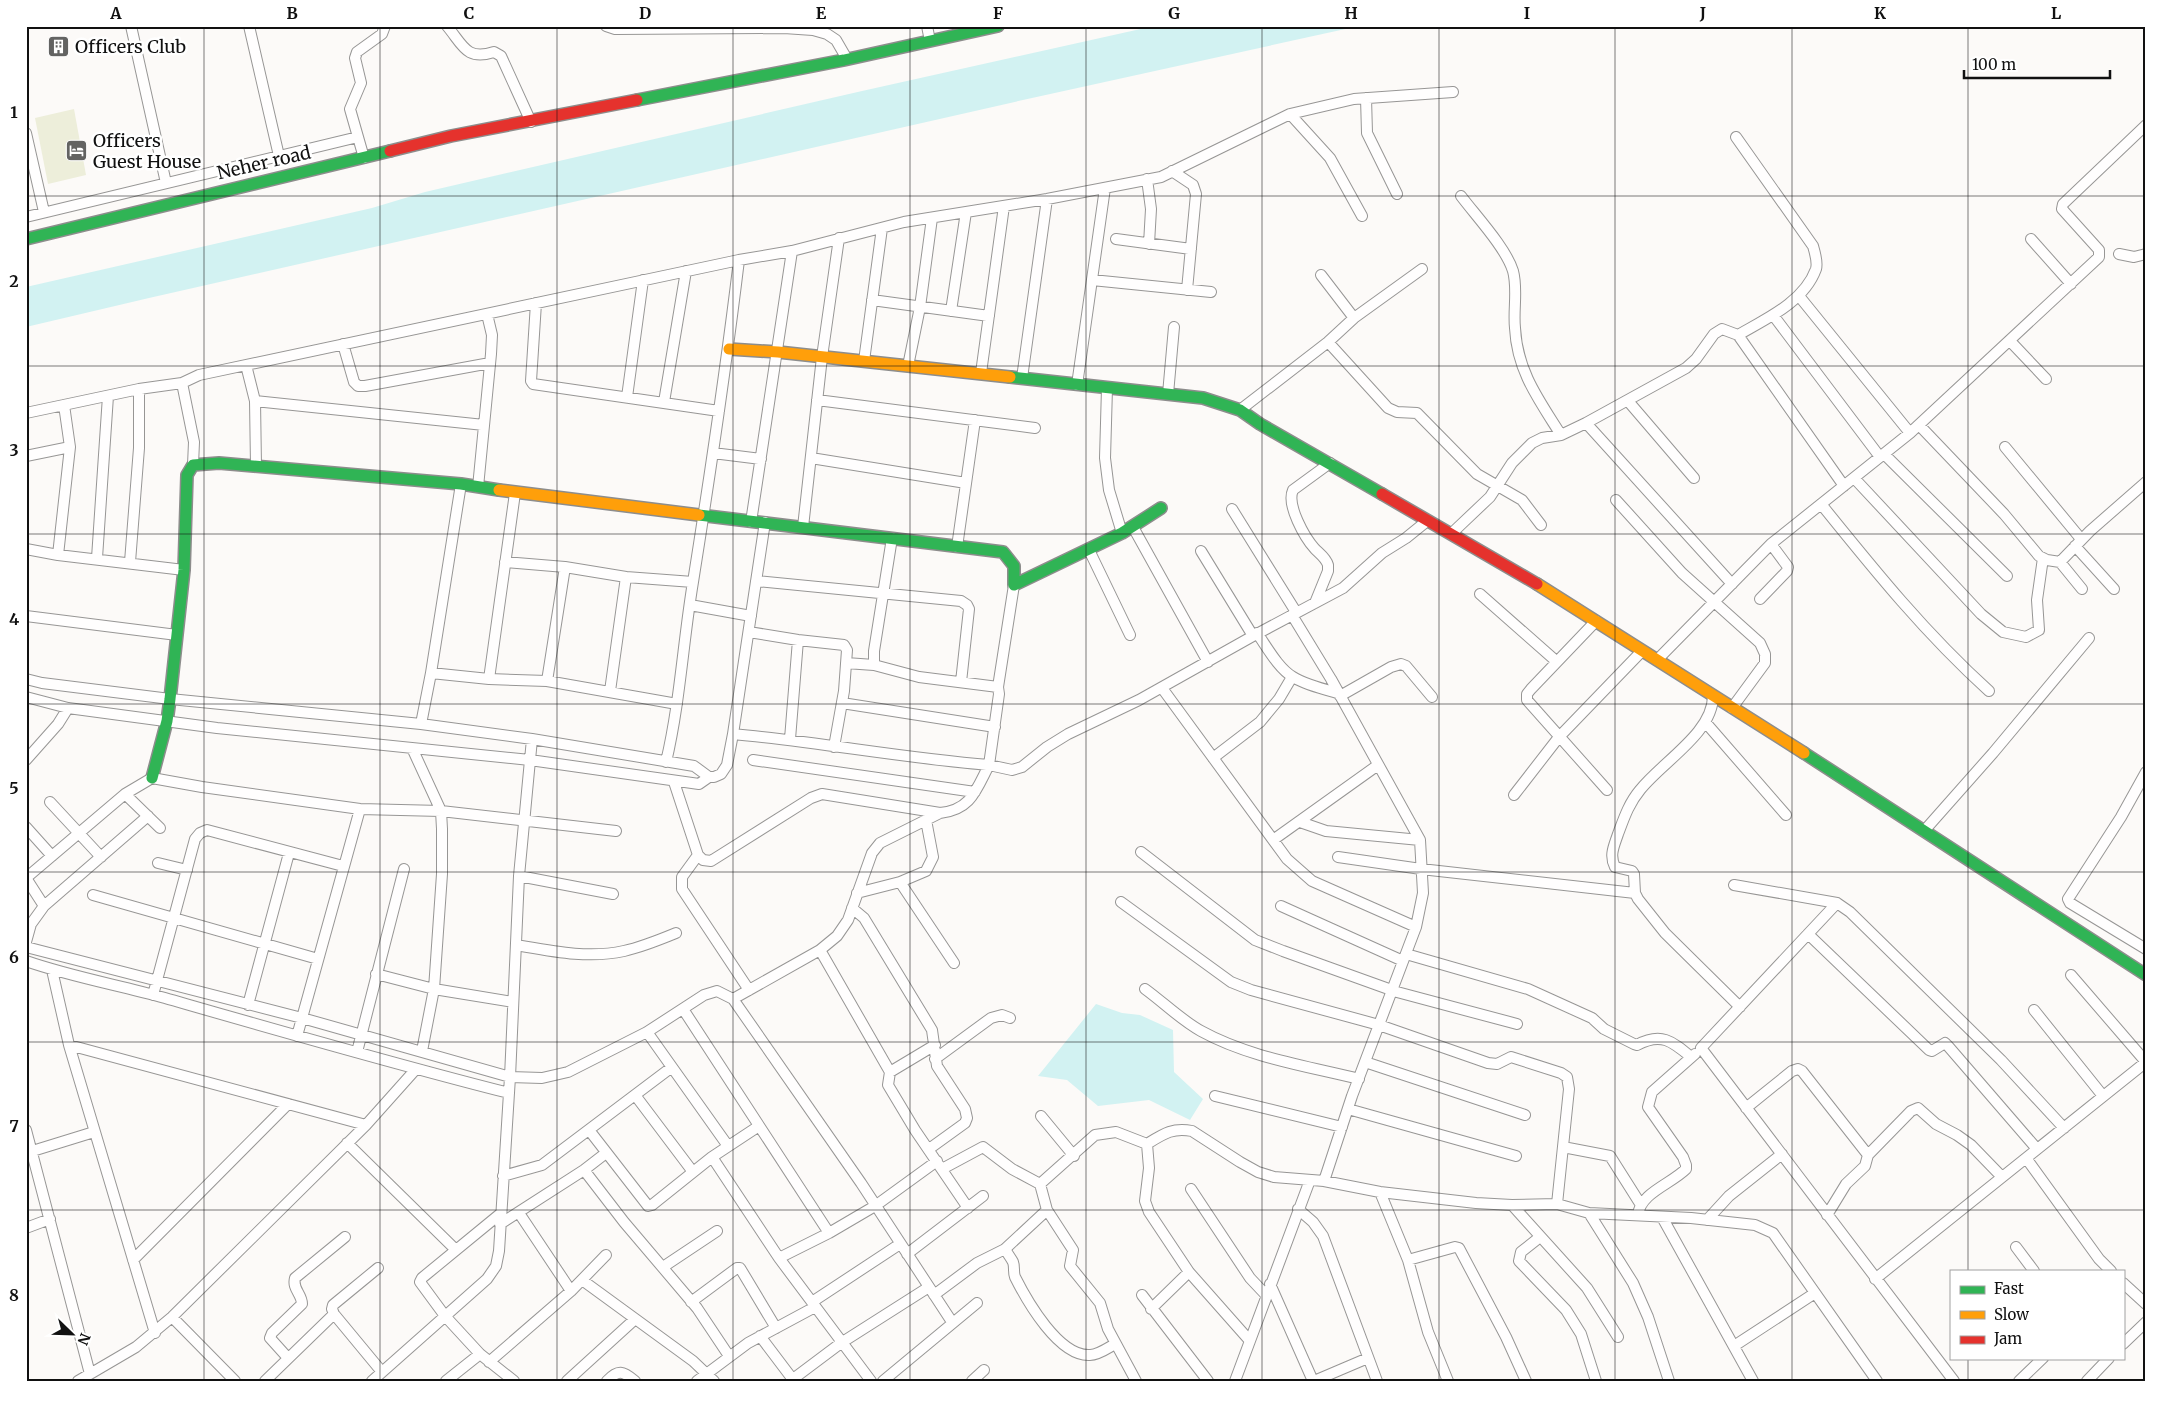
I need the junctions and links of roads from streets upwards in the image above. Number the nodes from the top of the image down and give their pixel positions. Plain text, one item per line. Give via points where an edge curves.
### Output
1 (130, 26) edge
2 (249, 26) edge
3 (385, 26) edge
4 (447, 26) edge
5 (606, 26) edge
6 (928, 26) edge
7 (998, 26) edge
8 (641, 27) edge
9 (784, 27) edge
10 (828, 30) edge
11 (930, 41) junction
12 (847, 59) junction
13 (1453, 92) dead end
14 (1366, 98) junction
15 (1290, 114) junction
16 (531, 122) junction
17 (2146, 125) edge
18 (26, 133) edge
19 (358, 137) junction
20 (1736, 137) dead end
21 (280, 156) junction
22 (364, 158) junction
23 (1172, 171) junction
24 (1147, 179) junction
25 (166, 183) junction
26 (1105, 188) junction
27 (1397, 194) dead end
28 (1461, 196) dead end
29 (1047, 199) junction
30 (1004, 206) junction
31 (44, 212) junction
32 (966, 212) junction
33 (26, 216) edge
34 (1362, 216) dead end
35 (932, 218) junction
36 (882, 228) junction
37 (839, 238) junction
38 (1116, 238) dead end
39 (26, 239) edge
40 (2031, 239) dead end
41 (1149, 244) junction
42 (1191, 249) junction
43 (792, 251) junction
44 (2119, 254) dead end
45 (2146, 254) edge
46 (739, 260) junction
47 (1422, 270) dead end
48 (686, 271) junction
49 (1321, 275) dead end
50 (643, 280) junction
51 (1092, 280) junction
52 (2071, 284) junction
53 (1187, 290) junction
54 (1211, 292) dead end
55 (1799, 296) junction
56 (872, 300) junction
57 (536, 303) junction
58 (920, 307) junction
59 (951, 311) junction
60 (487, 314) junction
61 (1773, 315) junction
62 (989, 316) junction
63 (1354, 318) junction
64 (1174, 328) dead end
65 (1738, 336) junction
66 (2010, 341) junction
67 (1328, 342) junction
68 (343, 344) junction
69 (728, 349) junction
70 (778, 352) junction
71 (822, 356) junction
72 (864, 361) junction
73 (490, 363) junction
74 (246, 365) junction
75 (908, 366) junction
76 (982, 373) junction
77 (1022, 378) junction
78 (2046, 379) dead end
79 (182, 383) junction
80 (1077, 385) junction
81 (1107, 388) junction
82 (139, 389) junction
83 (1168, 394) junction
84 (108, 396) junction
85 (627, 398) junction
86 (817, 400) junction
87 (255, 401) junction
88 (1628, 401) junction
89 (664, 402) junction
90 (64, 405) junction
91 (1240, 410) junction
92 (719, 411) junction
93 (26, 413) edge
94 (974, 420) junction
95 (1586, 423) junction
96 (484, 425) junction
97 (1919, 425) junction
98 (1035, 428) dead end
99 (1910, 434) junction
100 (1561, 435) junction
101 (70, 447) junction
102 (2005, 447) dead end
103 (712, 453) junction
104 (26, 456) edge
105 (1882, 456) junction
106 (811, 458) junction
107 (761, 459) junction
108 (1330, 463) junction
109 (193, 465) junction
110 (256, 466) junction
111 (1694, 478) dead end
112 (1854, 478) junction
113 (2146, 482) edge
114 (966, 483) junction
115 (461, 484) junction
116 (1498, 486) junction
117 (1844, 486) junction
118 (478, 487) junction
119 (515, 493) junction
120 (1616, 500) dead end
121 (1821, 504) junction
122 (1161, 508) dead end
123 (1232, 509) dead end
124 (705, 515) junction
125 (1427, 521) junction
126 (751, 522) junction
127 (765, 522) junction
128 (1541, 525) dead end
129 (803, 527) junction
130 (1133, 527) junction
131 (1122, 533) junction
132 (1452, 534) junction
133 (892, 538) junction
134 (2078, 543) junction
135 (1771, 544) junction
136 (957, 547) junction
137 (26, 549) edge
138 (1089, 550) junction
139 (1201, 552) dead end
140 (58, 555) junction
141 (97, 558) junction
142 (2043, 558) junction
143 (130, 562) junction
144 (505, 562) junction
145 (2060, 562) junction
146 (565, 567) junction
147 (184, 570) junction
148 (2007, 576) dead end
149 (626, 577) junction
150 (756, 581) junction
151 (693, 582) junction
152 (1732, 584) junction
153 (1014, 585) junction
154 (2082, 589) dead end
155 (2114, 589) dead end
156 (884, 593) junction
157 (1480, 594) dead end
158 (1760, 599) dead end
159 (1713, 602) junction
160 (1314, 603) junction
161 (690, 605) junction
162 (1294, 614) junction
163 (26, 616) edge
164 (752, 616) junction
165 (1596, 621) junction
166 (749, 632) junction
167 (176, 635) junction
168 (1130, 635) dead end
169 (1255, 635) junction
170 (2089, 638) dead end
171 (798, 640) junction
172 (1642, 651) junction
173 (1657, 660) junction
174 (1556, 661) junction
175 (1208, 662) junction
176 (846, 663) junction
177 (874, 666) junction
178 (432, 673) junction
179 (1292, 677) junction
180 (26, 679) edge
181 (489, 680) junction
182 (547, 681) junction
183 (961, 682) junction
184 (998, 687) junction
185 (1162, 688) junction
186 (1988, 690) dead end
187 (610, 691) junction
188 (1339, 695) junction
189 (1432, 696) dead end
190 (1713, 696) junction
191 (26, 698) edge
192 (170, 699) junction
193 (842, 703) junction
194 (677, 704) junction
195 (68, 708) junction
196 (1732, 708) junction
197 (167, 721) junction
198 (1706, 723) junction
199 (421, 724) junction
200 (995, 727) junction
201 (733, 734) junction
202 (1559, 737) junction
203 (532, 739) junction
204 (790, 739) junction
205 (834, 747) junction
206 (412, 748) junction
207 (1212, 758) junction
208 (26, 760) edge
209 (530, 760) junction
210 (754, 760) dead end
211 (666, 762) junction
212 (989, 765) junction
213 (1378, 765) junction
214 (2146, 772) edge
215 (709, 777) junction
216 (152, 778) junction
217 (674, 782) junction
218 (1607, 790) dead end
219 (975, 792) junction
220 (125, 794) junction
221 (1514, 795) dead end
222 (50, 802) dead end
223 (360, 809) junction
224 (441, 811) junction
225 (940, 813) junction
226 (1786, 815) dead end
227 (148, 816) junction
228 (926, 820) junction
229 (524, 822) junction
230 (1300, 822) junction
231 (26, 827) edge
232 (160, 828) dead end
233 (616, 831) dead end
234 (1924, 831) junction
235 (79, 833) junction
236 (1273, 840) junction
237 (1420, 840) junction
238 (1141, 852) dead end
239 (290, 853) junction
240 (698, 855) junction
241 (52, 856) junction
242 (101, 857) junction
243 (1338, 857) dead end
244 (158, 863) dead end
245 (343, 866) junction
246 (404, 869) dead end
247 (1421, 869) junction
248 (187, 870) junction
249 (519, 876) junction
250 (26, 878) edge
251 (900, 882) junction
252 (1734, 885) dead end
253 (857, 893) junction
254 (1635, 893) junction
255 (613, 894) dead end
256 (93, 895) dead end
257 (1121, 902) dead end
258 (1837, 904) junction
259 (44, 906) junction
260 (1281, 906) dead end
261 (852, 908) junction
262 (173, 918) junction
263 (1416, 927) junction
264 (676, 933) dead end
265 (1808, 934) junction
266 (26, 942) edge
267 (264, 943) junction
268 (516, 944) junction
269 (26, 947) edge
270 (2146, 948) edge
271 (820, 950) junction
272 (1404, 958) junction
273 (318, 959) junction
274 (26, 961) edge
275 (954, 963) dead end
276 (52, 970) junction
277 (376, 974) junction
278 (2071, 975) dead end
279 (2146, 975) edge
280 (157, 980) junction
281 (1145, 988) dead end
282 (434, 989) junction
283 (749, 990) junction
284 (1392, 990) junction
285 (153, 995) junction
286 (733, 999) junction
287 (513, 1002) junction
288 (248, 1005) junction
289 (1740, 1007) junction
290 (684, 1009) junction
291 (2034, 1010) dead end
292 (302, 1018) junction
293 (1010, 1018) dead end
294 (1517, 1024) dead end
295 (1379, 1025) junction
296 (647, 1032) junction
297 (360, 1034) junction
298 (298, 1036) junction
299 (69, 1045) junction
300 (935, 1045) junction
301 (1701, 1048) junction
302 (357, 1052) junction
303 (422, 1052) junction
304 (1691, 1058) junction
305 (935, 1059) junction
306 (1365, 1062) junction
307 (2146, 1062) edge
308 (672, 1067) junction
309 (416, 1069) junction
310 (890, 1072) junction
311 (510, 1076) junction
312 (1358, 1079) junction
313 (509, 1093) junction
314 (635, 1095) junction
315 (1215, 1096) dead end
316 (2103, 1096) junction
317 (288, 1104) junction
318 (1746, 1108) junction
319 (1348, 1109) junction
320 (1525, 1115) dead end
321 (1041, 1116) dead end
322 (366, 1125) junction
323 (759, 1126) junction
324 (1342, 1127) junction
325 (2064, 1128) junction
326 (26, 1130) edge
327 (589, 1130) junction
328 (94, 1132) junction
329 (347, 1143) junction
330 (1147, 1144) junction
331 (728, 1146) junction
332 (1563, 1147) junction
333 (928, 1149) junction
334 (2037, 1149) junction
335 (29, 1152) edge
336 (606, 1153) junction
337 (1782, 1154) junction
338 (1868, 1155) junction
339 (1074, 1156) junction
340 (1516, 1156) dead end
341 (712, 1157) junction
342 (2026, 1158) junction
343 (940, 1165) junction
344 (584, 1170) junction
345 (693, 1172) junction
346 (503, 1176) junction
347 (2002, 1177) junction
348 (1310, 1180) junction
349 (1324, 1181) junction
350 (1040, 1184) junction
351 (1191, 1189) dead end
352 (1380, 1192) junction
353 (983, 1196) dead end
354 (1557, 1204) junction
355 (1512, 1205) junction
356 (875, 1206) junction
357 (968, 1208) junction
358 (1298, 1209) junction
359 (1047, 1210) junction
360 (1640, 1210) junction
361 (519, 1213) junction
362 (1589, 1213) junction
363 (1828, 1215) junction
364 (1662, 1217) junction
365 (50, 1219) junction
366 (500, 1219) junction
367 (1707, 1220) junction
368 (26, 1228) edge
369 (717, 1231) dead end
370 (829, 1233) junction
371 (1540, 1236) junction
372 (345, 1237) dead end
373 (900, 1244) junction
374 (2016, 1247) dead end
375 (1005, 1249) junction
376 (456, 1250) junction
377 (907, 1254) junction
378 (606, 1255) dead end
379 (779, 1258) junction
380 (133, 1260) junction
381 (1408, 1260) junction
382 (378, 1268) dead end
383 (664, 1268) junction
384 (2033, 1270) edge
385 (2110, 1270) edge
386 (1189, 1272) junction
387 (1875, 1279) junction
388 (582, 1280) junction
389 (1270, 1284) junction
390 (2124, 1284) edge
391 (571, 1290) junction
392 (932, 1291) junction
393 (1815, 1293) junction
394 (1142, 1295) dead end
395 (1266, 1295) junction
396 (691, 1302) junction
397 (977, 1303) dead end
398 (2146, 1304) edge
399 (814, 1305) junction
400 (1151, 1309) junction
401 (334, 1314) junction
402 (445, 1316) junction
403 (172, 1317) junction
404 (634, 1320) junction
405 (952, 1322) junction
406 (2146, 1322) edge
407 (776, 1328) junction
408 (155, 1334) junction
409 (760, 1336) junction
410 (1618, 1337) dead end
411 (1250, 1341) junction
412 (841, 1343) junction
413 (2124, 1343) edge
414 (1115, 1344) junction
415 (1734, 1346) junction
416 (480, 1354) junction
417 (730, 1356) junction
418 (288, 1358) junction
419 (1368, 1358) junction
420 (2041, 1360) edge
421 (2107, 1360) edge
422 (489, 1362) junction
423 (984, 1370) dead end
424 (382, 1372) junction
425 (706, 1373) junction
426 (90, 1374) junction
427 (449, 1380) edge
428 (793, 1380) edge
429 (78, 1381) edge
430 (235, 1381) edge
431 (265, 1381) edge
432 (372, 1381) edge
433 (514, 1381) edge
434 (567, 1381) edge
435 (607, 1381) edge
436 (635, 1381) edge
437 (697, 1381) edge
438 (714, 1381) edge
439 (871, 1381) edge
440 (883, 1381) edge
441 (972, 1381) edge
442 (1136, 1381) edge
443 (1208, 1381) edge
444 (1234, 1381) edge
445 (1314, 1381) edge
446 (1377, 1381) edge
447 (1448, 1381) edge
448 (1526, 1381) edge
449 (1596, 1381) edge
450 (1669, 1381) edge
451 (1753, 1381) edge
452 (1877, 1381) edge
453 (1954, 1381) edge
454 (2019, 1381) edge
455 (2087, 1381) edge

1 - 25 street
2 - 21 street
3 - 19 street via 382,34 357,52 355,58 361,83 350,109
4 - 16 street via 467,51 480,56 494,52 502,56
5 - 8 street via 615,29
6 - 11 street
7 - 11 street, Neher road
8 - 9 street
9 - 10 street
10 - 12 street
11 - 12 street, Neher road
12 - 16 street, Neher road
13 - 14 street
14 - 15 street
14 - 27 street via 1367,133
15 - 23 street
15 - 34 street via 1330,158
16 - 22 street, Neher road via 451,136
17 - 52 street via 2063,204 2062,209 2100,254
18 - 31 street
19 - 21 street
19 - 22 street
20 - 55 street via 1814,246 1816,268
21 - 25 street
22 - 39 street, Neher road
23 - 24 street
23 - 42 street via 1193,185 1196,194
24 - 26 street
24 - 41 street via 1151,210
25 - 31 street
26 - 29 street
26 - 51 street
28 - 100 street via 1508,259 1513,273 1514,329 1522,371
29 - 30 street
29 - 77 street
30 - 32 street
30 - 62 street
31 - 33 street
32 - 35 street
32 - 59 street
35 - 36 street
35 - 58 street
36 - 37 street
36 - 56 street
37 - 43 street
37 - 71 street
38 - 41 street
40 - 52 street
41 - 42 street
42 - 53 street
43 - 46 street
43 - 70 street
44 - 45 street via 2134,257
46 - 48 street
46 - 69 street
47 - 63 street
48 - 50 street
48 - 89 street
49 - 63 street
50 - 57 street
50 - 85 street
51 - 53 street
51 - 80 street
52 - 66 street
53 - 54 street
55 - 61 street
55 - 99 street
56 - 58 street
56 - 72 street
57 - 60 street
57 - 85 street via 533,384
58 - 59 street
58 - 75 street
59 - 62 street
60 - 68 street
60 - 73 street via 492,335
61 - 65 street
61 - 105 street
62 - 76 street
63 - 67 street
64 - 83 street
65 - 88 street via 1722,329 1686,368
65 - 117 street
66 - 78 street
66 - 97 street
67 - 91 street
67 - 116 street via 1388,408 1417,413 1478,474
68 - 73 street via 358,386
68 - 74 street
69 - 70 street
69 - 92 street
70 - 71 street
70 - 107 street
71 - 72 street
71 - 86 street
72 - 75 street
73 - 96 street
74 - 79 street via 199,375
74 - 87 street
75 - 76 street
76 - 77 street
77 - 80 street
79 - 82 street
79 - 109 street via 194,442
80 - 81 street
81 - 83 street
81 - 131 street via 1105,458 1109,490
82 - 84 street
82 - 143 street via 140,448
83 - 91 street via 1203,398
84 - 90 street
84 - 141 street
85 - 89 street
86 - 94 street
86 - 106 street
87 - 96 street
87 - 110 street
88 - 95 street
88 - 111 street
89 - 92 street
90 - 93 street
90 - 101 street
91 - 108 street
92 - 103 street
94 - 98 street
94 - 114 street
95 - 100 street
95 - 152 street
96 - 118 street
97 - 99 street
97 - 142 street
99 - 105 street
100 - 116 street via 1532,443 1512,463
101 - 104 street
101 - 140 street
102 - 134 street
103 - 107 street
103 - 124 street
105 - 112 street
105 - 148 street
106 - 114 street
106 - 129 street
107 - 126 street
108 - 125 street
108 - 160 street via 1292,490 1291,495 1300,525 1328,565
109 - 110 street
109 - 147 street via 187,475
110 - 115 street
112 - 117 street
112 - 142 street via 1933,564 2004,632 2026,637 2039,630 2037,600
113 - 134 street
114 - 136 street
115 - 118 street
115 - 178 street
116 - 128 street via 1522,500
116 - 132 street
117 - 121 street
118 - 119 street
119 - 124 street
119 - 144 street
120 - 159 street
121 - 135 street
121 - 186 street via 1898,600
122 - 130 street
123 - 162 street
124 - 126 street
124 - 151 street
125 - 132 street
125 - 160 street via 1382,553 1343,588
126 - 127 street
127 - 129 street
127 - 150 street
129 - 133 street
130 - 131 street
130 - 175 street
131 - 138 street
132 - 165 street
133 - 136 street
133 - 156 street
134 - 145 street
134 - 155 street
135 - 152 street
135 - 158 street via 1788,567
136 - 153 street via 1003,552 1014,562
137 - 140 street
138 - 153 street
138 - 168 street
139 - 169 street
140 - 141 street
141 - 143 street
142 - 145 street
143 - 147 street
144 - 146 street
144 - 181 street
145 - 154 street
146 - 149 street
146 - 182 street
147 - 167 street
149 - 151 street
149 - 187 street
150 - 156 street
150 - 164 street
151 - 161 street
152 - 159 street
153 - 184 street
156 - 177 street
156 - 183 street via 961,601 968,605
157 - 174 street
159 - 173 street
159 - 196 street via 1760,643 1765,654 1765,663
160 - 162 street
161 - 164 street
161 - 194 street
162 - 169 street
162 - 188 street
163 - 167 street
164 - 166 street
165 - 172 street
165 - 174 street
166 - 171 street
166 - 201 street
167 - 192 street
169 - 175 street
169 - 179 street
170 - 234 street
171 - 176 street via 844,645
171 - 204 street
172 - 173 street
172 - 202 street
173 - 190 street
174 - 202 street via 1527,694 1527,700
175 - 185 street
176 - 177 street
176 - 193 street
177 - 183 street via 919,677
178 - 181 street
178 - 199 street
179 - 188 street
179 - 207 street via 1260,722
180 - 192 street
181 - 182 street
182 - 187 street
183 - 184 street
184 - 200 street
185 - 207 street
185 - 212 street via 1068,734 1022,768 1012,770
187 - 194 street
188 - 189 street via 1401,664
188 - 213 street
190 - 196 street
190 - 198 street via 1713,707
191 - 195 street
192 - 197 street
192 - 199 street
193 - 200 street
193 - 205 street
194 - 211 street
195 - 197 street
195 - 208 street
196 - 234 street
197 - 206 street
197 - 216 street
198 - 226 street
198 - 254 street via 1640,789 1626,810 1611,854 1615,867 1634,874
199 - 203 street
200 - 212 street
201 - 204 street
201 - 215 street via 721,774
202 - 218 street
202 - 221 street
203 - 209 street
203 - 211 street
204 - 205 street
205 - 212 street
206 - 209 street
206 - 224 street
207 - 236 street
209 - 217 street
209 - 229 street
210 - 219 street
211 - 215 street via 694,766
212 - 219 street
213 - 230 street
213 - 237 street
214 - 270 street via 2068,899
215 - 217 street via 699,784
216 - 220 street
216 - 223 street
217 - 240 street
219 - 225 street via 963,806 952,812
220 - 227 street
220 - 235 street
222 - 235 street
223 - 224 street
223 - 245 street
224 - 229 street
224 - 282 street via 442,874
225 - 228 street
225 - 240 street via 822,794 711,861 702,860
227 - 232 street
227 - 242 street
228 - 251 street via 933,857 926,871
228 - 253 street via 880,843 872,854
229 - 233 street
229 - 249 street
230 - 236 street
230 - 237 street via 1326,831
231 - 241 street
234 - 279 street
235 - 241 street
235 - 242 street
236 - 263 street via 1287,859 1312,880
237 - 247 street
238 - 284 street via 1255,940
239 - 245 street
239 - 248 street via 207,830 195,839
239 - 267 street
240 - 283 street via 682,877 682,889
241 - 250 street
242 - 259 street
243 - 247 street
244 - 248 street
245 - 273 street
246 - 277 street
247 - 254 street
247 - 263 street via 1423,894
248 - 262 street
249 - 255 street
249 - 268 street
250 - 259 street
251 - 253 street
251 - 275 street
252 - 258 street
253 - 261 street
254 - 289 street via 1665,933
256 - 262 street
257 - 295 street via 1231,982
258 - 265 street
258 - 325 street via 1850,912 2001,1060
259 - 266 street via 31,924
260 - 272 street
261 - 271 street via 837,936
261 - 300 street via 864,918 932,1030
262 - 267 street
262 - 280 street
263 - 272 street
264 - 268 street via 622,951 594,955 562,954
265 - 289 street
265 - 334 street via 1928,1050 1932,1051 1944,1043 1948,1046
267 - 273 street
267 - 288 street
268 - 287 street
269 - 280 street
271 - 283 street
271 - 310 street
272 - 284 street
272 - 304 street via 1528,988 1592,1018 1634,1044 1658,1038 1678,1046
273 - 292 street
274 - 276 street
276 - 285 street
276 - 299 street
277 - 282 street
277 - 297 street
278 - 307 street
280 - 285 street
280 - 288 street
281 - 312 street via 1199,1030 1223,1042
282 - 287 street
282 - 303 street
283 - 286 street
284 - 294 street
284 - 295 street
285 - 298 street
286 - 290 street via 717,991 704,995
286 - 356 street
287 - 311 street
288 - 292 street
289 - 301 street
290 - 296 street
290 - 323 street
291 - 316 street
292 - 297 street
292 - 298 street
293 - 305 street via 1002,1014 991,1018
295 - 306 street
295 - 332 street via 1488,1063 1497,1064 1511,1057 1561,1073 1567,1077 1569,1089
296 - 308 street
296 - 311 street via 568,1072 542,1078
297 - 302 street
297 - 303 street
298 - 302 street
299 - 317 street
299 - 328 street
300 - 305 street
300 - 310 street
301 - 304 street
301 - 318 street
302 - 309 street
303 - 311 street
304 - 360 street via 1652,1092 1648,1107 1683,1157 1686,1170 1648,1196
305 - 333 street via 965,1109 967,1118 965,1123
306 - 312 street
306 - 320 street
307 - 316 street
308 - 314 street
308 - 331 street
309 - 313 street
309 - 322 street
310 - 333 street via 888,1085
311 - 313 street
312 - 319 street
313 - 346 street
314 - 327 street
314 - 345 street
315 - 324 street
316 - 325 street
317 - 322 street
317 - 380 street
318 - 337 street
318 - 338 street via 1798,1069
319 - 324 street
319 - 340 street
321 - 339 street
322 - 329 street
323 - 331 street
323 - 370 street
324 - 349 street
325 - 334 street
326 - 335 street
327 - 336 street
327 - 346 street via 542,1165
328 - 335 street
328 - 380 street
329 - 376 street
329 - 403 street
330 - 339 street via 1116,1132 1106,1133 1095,1135
330 - 348 street via 1168,1132 1182,1129 1258,1172 1274,1177
330 - 386 street via 1150,1168 1145,1201
331 - 341 street
332 - 354 street
332 - 360 street via 1610,1156
333 - 343 street
334 - 342 street
335 - 365 street
336 - 344 street
336 - 345 street via 648,1206
337 - 363 street
337 - 367 street via 1729,1196
338 - 347 street via 1911,1111 1918,1108 1936,1124 1971,1145
338 - 363 street via 1865,1166 1846,1184
339 - 350 street
341 - 345 street
341 - 379 street
342 - 347 street
342 - 385 street
343 - 350 street via 983,1147 1012,1169
343 - 356 street
343 - 357 street
344 - 361 street
344 - 383 street
346 - 366 street
347 - 387 street
348 - 349 street
348 - 358 street
349 - 352 street
350 - 359 street
351 - 395 street via 1250,1278
352 - 355 street
352 - 381 street
353 - 357 street
354 - 355 street
354 - 362 street
355 - 371 street
356 - 370 street
356 - 373 street
357 - 377 street
358 - 389 street
358 - 419 street via 1322,1236
359 - 375 street
359 - 414 street via 1073,1250 1070,1266 1100,1303
360 - 362 street
360 - 364 street
361 - 366 street
361 - 391 street
362 - 450 street via 1633,1283
363 - 387 street
364 - 367 street
364 - 415 street
365 - 368 street
365 - 426 street
366 - 376 street
366 - 402 street via 496,1266
367 - 393 street via 1755,1225 1773,1233
369 - 383 street
370 - 379 street
371 - 410 street via 1587,1288
371 - 449 street via 1521,1252 1519,1261 1566,1310 1581,1334
372 - 418 street via 295,1278 302,1304 270,1338
373 - 377 street
373 - 399 street
374 - 384 street
375 - 392 street
375 - 414 street via 1014,1263 1014,1275 1033,1310 1066,1346 1088,1355
376 - 402 street via 420,1282
377 - 392 street
378 - 388 street
379 - 399 street
380 - 408 street
381 - 447 street via 1428,1332
381 - 448 street via 1459,1248
382 - 401 street via 333,1305
383 - 396 street
386 - 400 street
386 - 411 street
387 - 453 street
388 - 391 street
388 - 404 street
389 - 395 street
389 - 445 street
390 - 398 street
391 - 422 street
392 - 405 street
392 - 412 street
393 - 415 street
393 - 452 street
394 - 400 street
395 - 411 street
396 - 407 street via 740,1268
396 - 417 street
397 - 405 street
399 - 407 street
399 - 412 street
400 - 443 street
401 - 418 street
401 - 424 street
402 - 416 street
402 - 424 street
403 - 408 street
403 - 430 street
404 - 425 street
404 - 434 street
405 - 440 street
406 - 413 street
407 - 409 street
408 - 426 street
409 - 417 street
409 - 428 street
411 - 444 street
412 - 428 street
412 - 439 street
414 - 442 street
415 - 451 street
416 - 422 street
416 - 427 street
417 - 425 street
418 - 431 street
419 - 445 street
419 - 446 street
420 - 454 street
421 - 455 street
422 - 433 street
423 - 441 street
424 - 432 street
425 - 437 street
425 - 438 street
426 - 429 street
435 - 436 street via 619,1371

